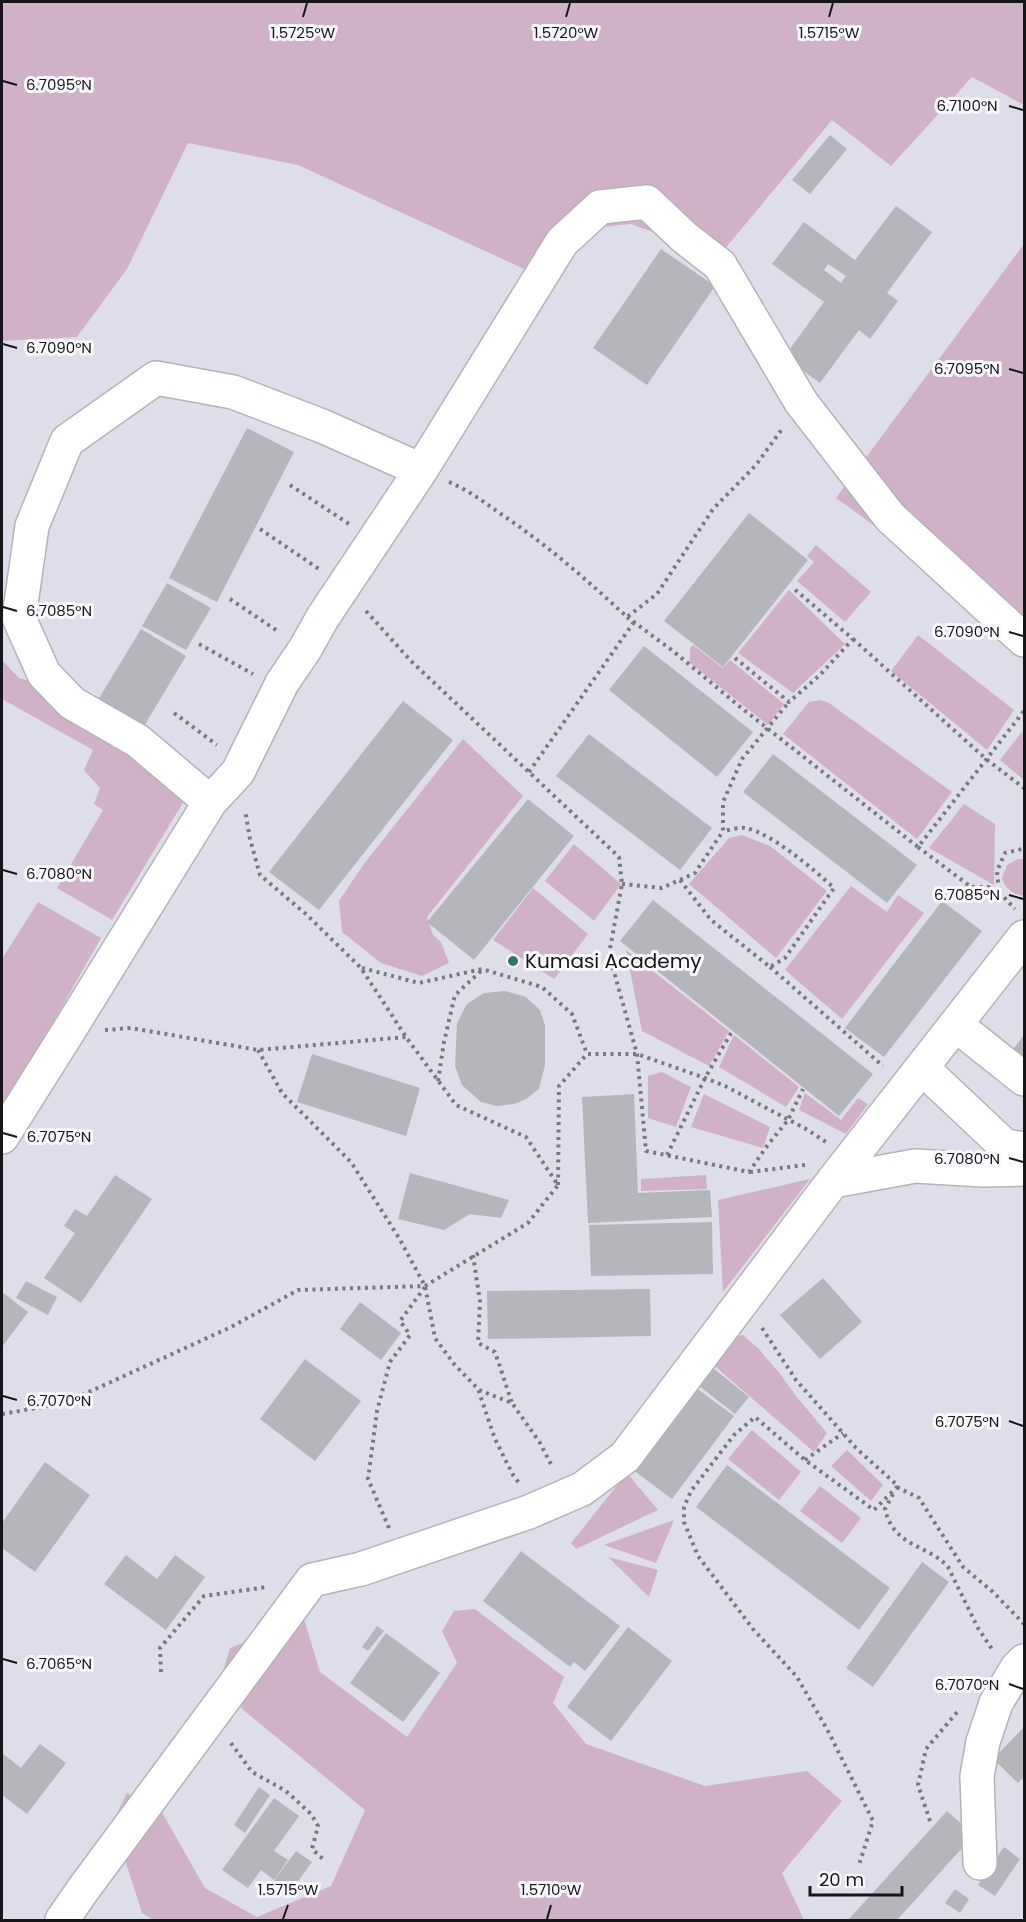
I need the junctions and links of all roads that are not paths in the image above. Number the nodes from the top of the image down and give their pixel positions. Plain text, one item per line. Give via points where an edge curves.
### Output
1 (421, 470) junction
2 (1024, 640) edge
3 (210, 802) junction
4 (1020, 953) edge
5 (956, 1025) junction
6 (914, 1078) junction
7 (1024, 1079) edge
8 (2, 1137) edge
9 (1024, 1149) edge
10 (1024, 1169) edge
11 (842, 1170) junction
12 (1024, 1661) edge
13 (980, 1863) dead end
14 (62, 1920) edge

1 - 2 street via 562,242 600,207 647,202 720,265 801,402 890,517
1 - 3 street via 282,683 238,772
1 - 3 street via 233,392 156,378 67,441 32,526 19,618 44,674 72,703 138,741
3 - 8 street
4 - 5 street
5 - 6 street
5 - 7 street
6 - 9 street via 1005,1146
6 - 11 street
10 - 11 street via 915,1166
11 - 14 street via 625,1457 582,1489 552,1502 401,1556 312,1580
12 - 13 street via 996,1702 983,1742 977,1776

